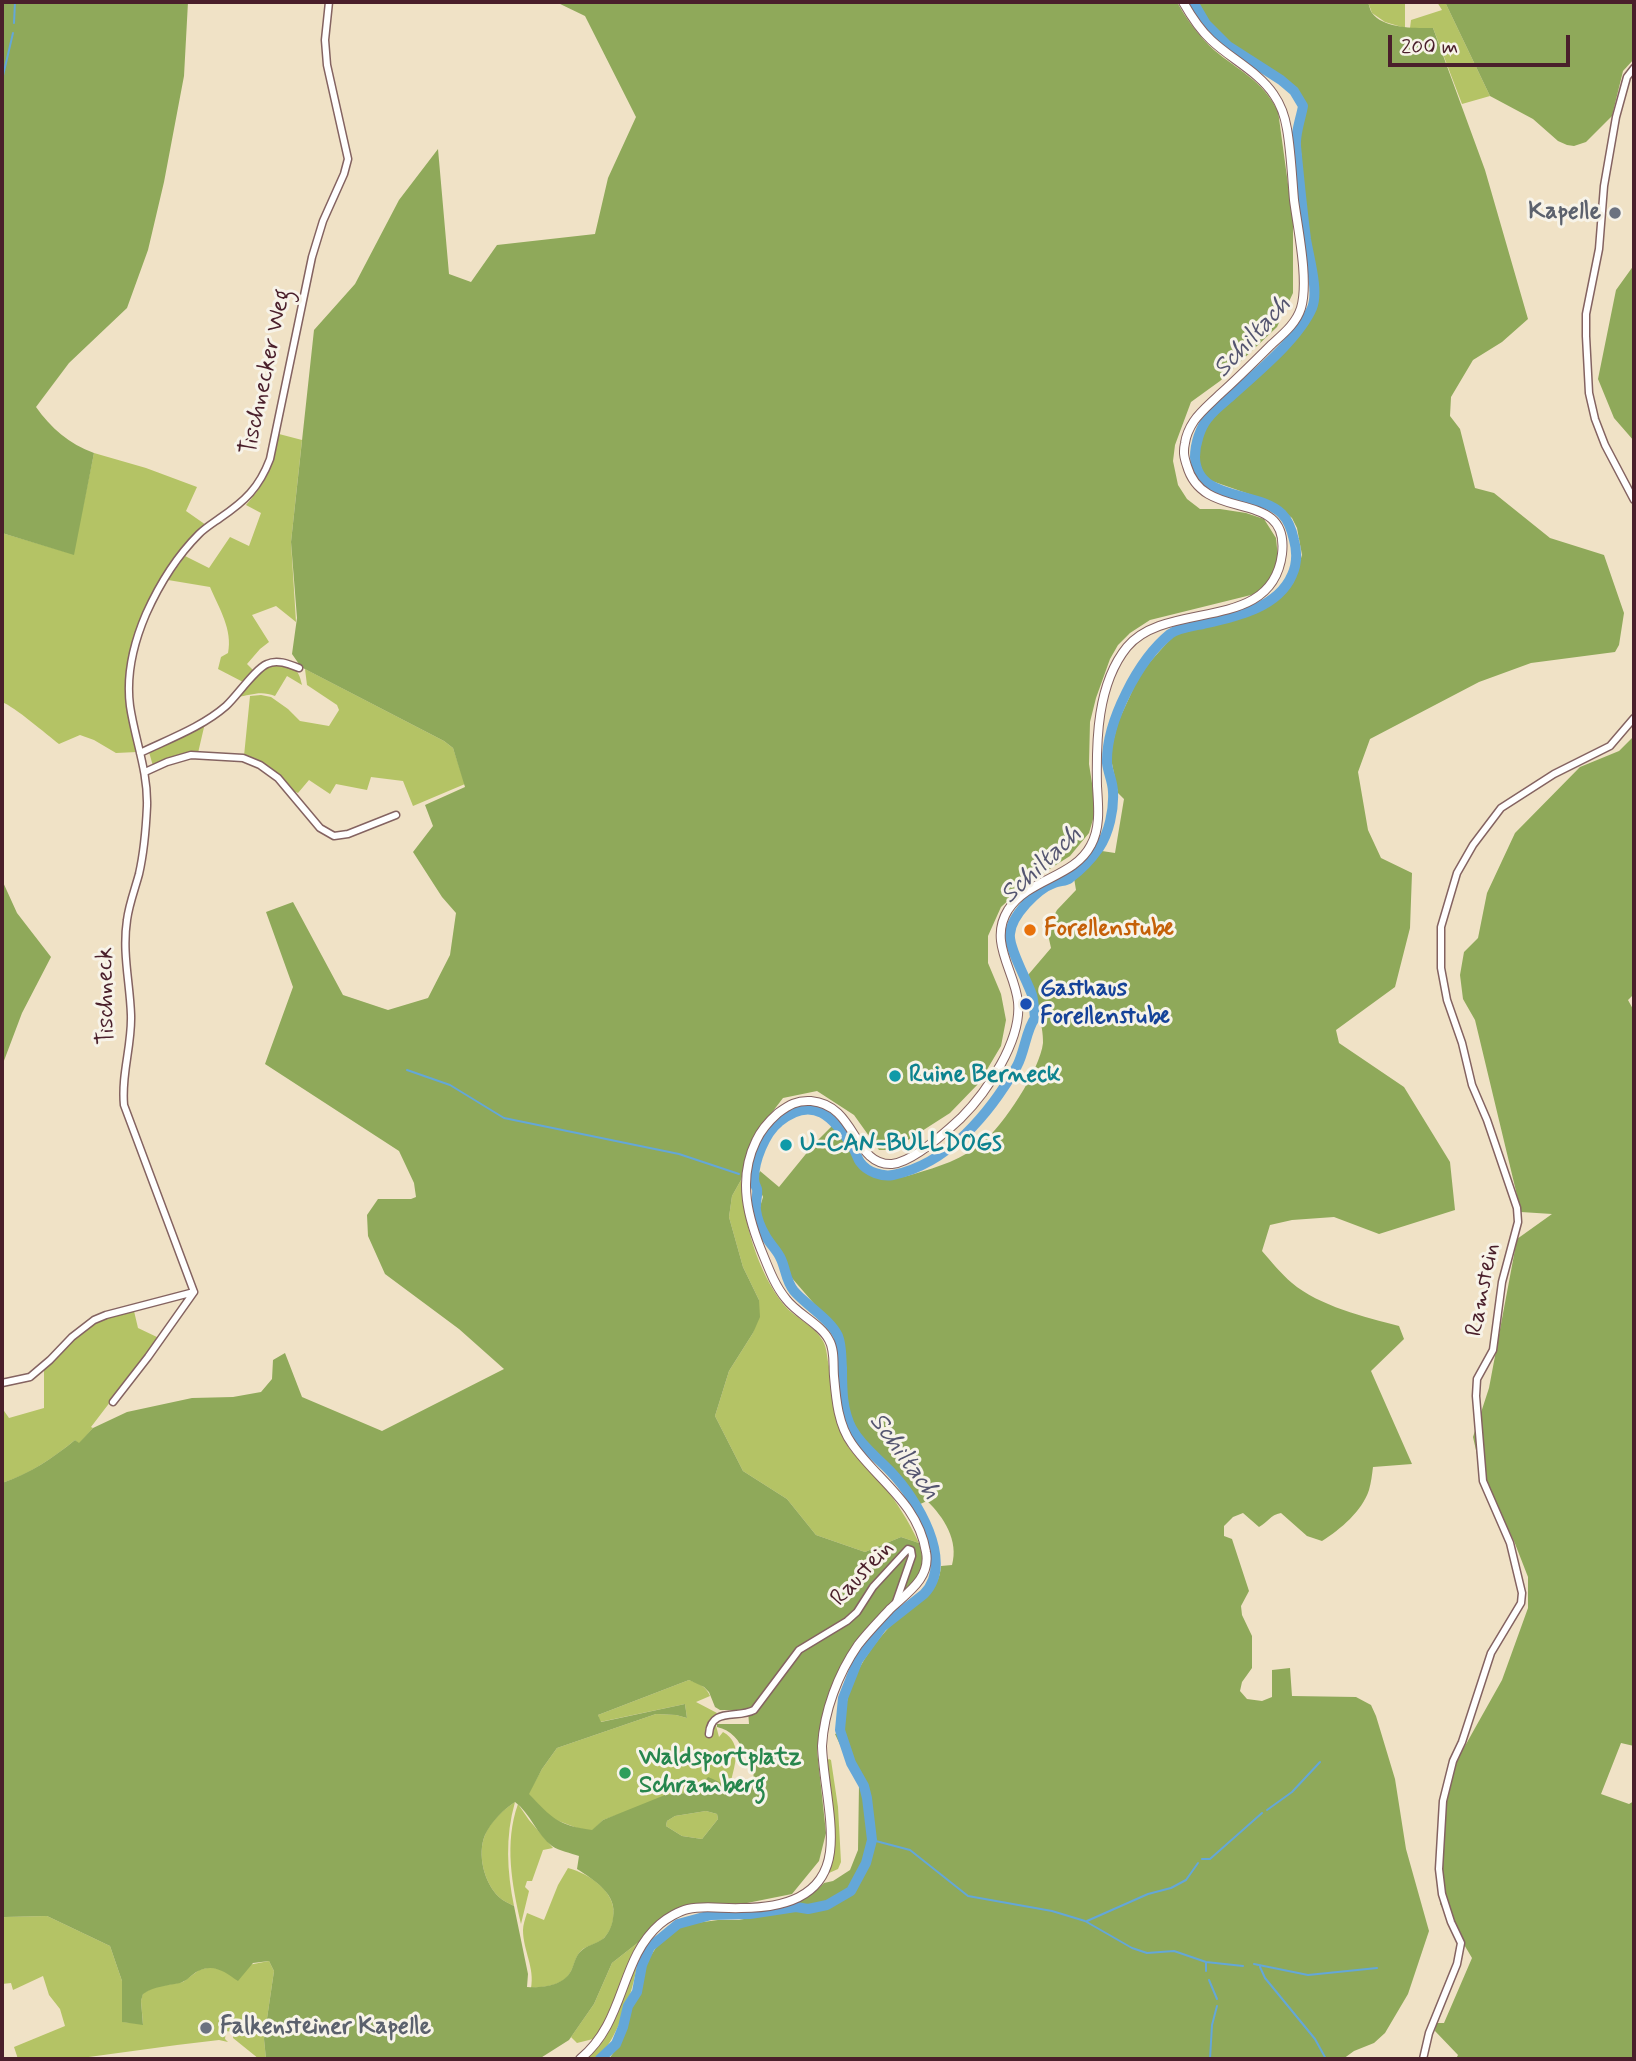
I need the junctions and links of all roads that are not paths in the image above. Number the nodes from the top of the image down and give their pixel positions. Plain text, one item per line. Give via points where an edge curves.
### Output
1 (329, 2) edge
2 (1183, 2) edge
3 (1634, 68) edge
4 (1634, 500) edge
5 (299, 668) dead end
6 (1634, 718) edge
7 (140, 752) junction
8 (145, 772) junction
9 (396, 816) dead end
10 (194, 1292) junction
11 (2, 1383) edge
12 (113, 1402) dead end
13 (895, 1605) junction
14 (709, 1734) dead end
15 (580, 2059) edge
16 (1423, 2059) edge

1 - 7 street, Tischnecker Weg via 327,65 348,159 312,257 267,468 242,503 187,548 145,617 128,686
2 - 13 main road via 1211,40 1267,86 1279,102 1287,126 1303,276 1301,307 1289,328 1191,424 1183,450 1191,478 1204,493 1252,508 1272,520 1283,540 1280,565 1263,592 1250,601 1160,624 1138,636 1117,663 1100,720 1094,839 1076,864 1034,885 1004,917 1000,940 1014,985 1018,1018 1008,1051 967,1112 940,1137 892,1164 868,1155 833,1108 797,1102 768,1122 757,1138 746,1176 752,1227 774,1280 790,1305 830,1341 844,1431 898,1493 922,1536 927,1566 922,1578
3 - 4 street via 1616,117 1604,186 1600,249 1586,314 1589,393 1595,419
5 - 7 street via 265,664 225,707
6 - 16 street, Ramstein via 1610,746 1501,808 1457,873 1441,927 1447,1000 1517,1208 1493,1350 1477,1379 1476,1396 1483,1481 1510,1543 1522,1593 1521,1603 1491,1653 1443,1801 1442,1894 1461,1943
7 - 8 street, Tischneck
8 - 9 street via 191,755 243,758 278,778 320,828 334,836
8 - 10 street, Tischneck via 144,836 125,932 131,1033 123,1078 124,1105
10 - 11 street via 106,1315 72,1337 30,1377
10 - 12 street
13 - 14 street, Raustein via 912,1556 908,1549 857,1612 799,1650 754,1710 722,1715 710,1725
13 - 15 main road via 871,1629 843,1671 822,1730 831,1848 824,1876 791,1901 768,1907 688,1909 661,1923 639,1952 606,2030

